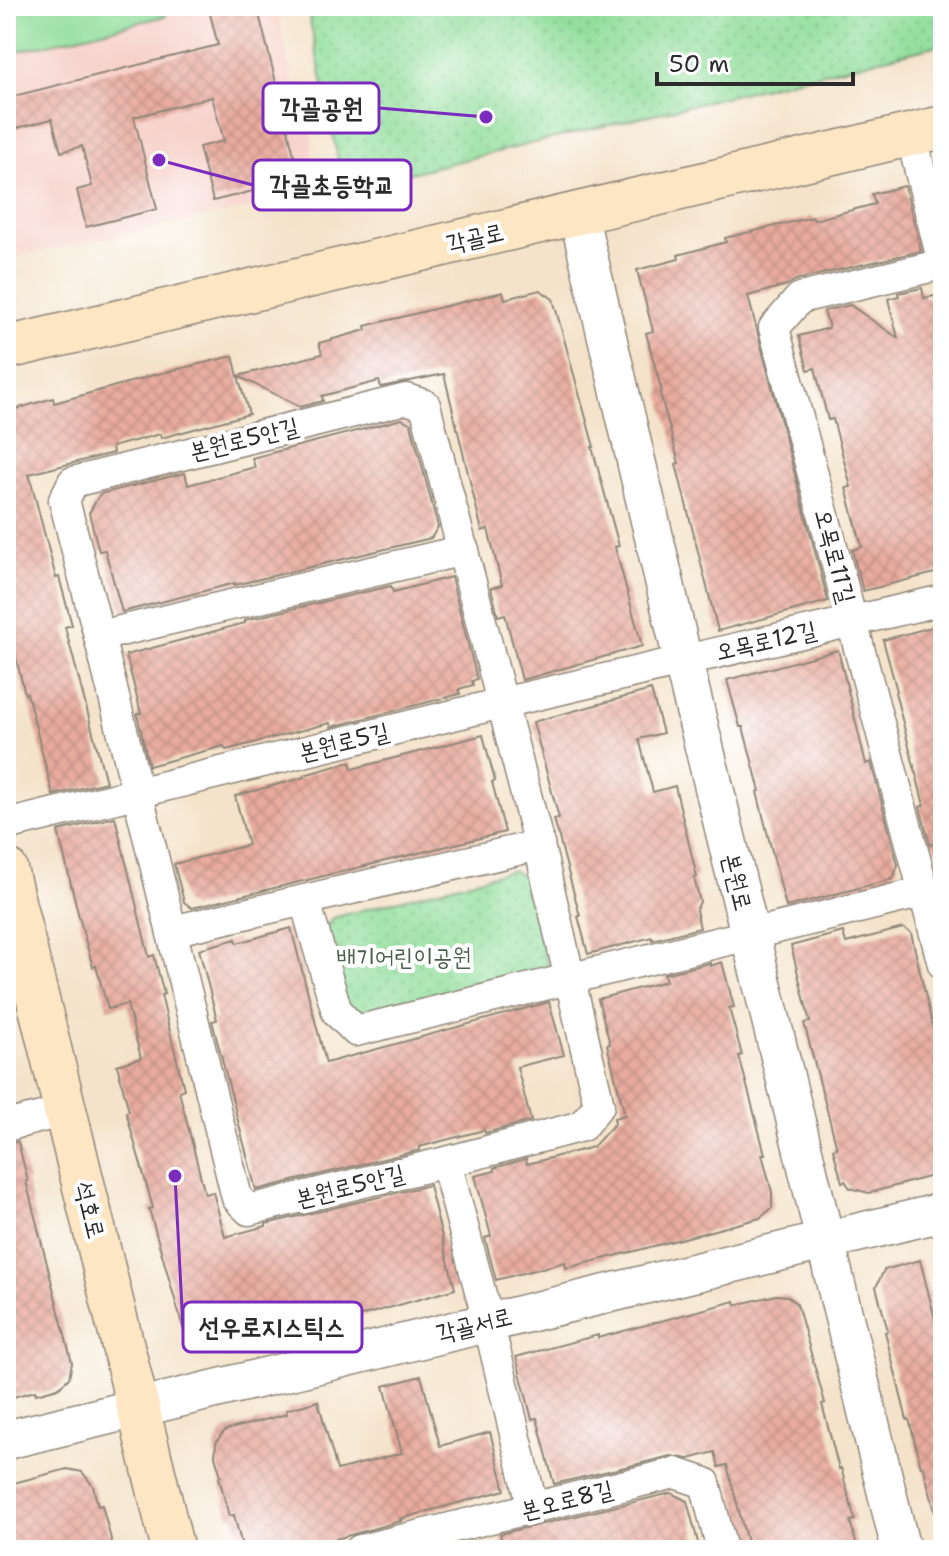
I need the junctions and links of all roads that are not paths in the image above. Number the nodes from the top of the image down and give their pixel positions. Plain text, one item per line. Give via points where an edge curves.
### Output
1 (927, 131) edge
2 (578, 213) junction
3 (943, 264) edge
4 (6, 348) edge
5 (464, 550) junction
6 (943, 600) edge
7 (852, 621) junction
8 (99, 636) junction
9 (683, 661) junction
10 (502, 703) junction
11 (138, 792) junction
12 (6, 825) edge
13 (539, 845) junction
14 (6, 869) edge
15 (924, 892) junction
16 (305, 901) junction
17 (172, 931) junction
18 (750, 935) junction
19 (943, 964) edge
20 (571, 980) junction
21 (65, 1111) junction
22 (6, 1126) edge
23 (446, 1162) junction
24 (943, 1212) edge
25 (824, 1241) junction
26 (488, 1321) junction
27 (139, 1408) junction
28 (6, 1440) edge
29 (533, 1509) junction
30 (173, 1550) edge
31 (360, 1550) edge
32 (722, 1550) edge
33 (901, 1550) edge

1 - 2 main road, 각골로
1 - 3 street
2 - 4 main road, 각골로
2 - 9 street, 본원로
3 - 7 street, 오목로11길 via 800,298 774,328
5 - 8 street
5 - 8 street, 본원로5안길 via 425,405 406,399 73,482 64,500
5 - 10 street, 본원로5안길
6 - 7 street, 오목로12길
7 - 9 street, 오목로12길
7 - 15 street, 오목로11길
8 - 11 street, 본원로5안길
9 - 10 street, 본원로5길
9 - 18 street, 본원로
10 - 11 street, 본원로5길
10 - 13 street, 본원로5안길
11 - 12 street, 본원로5길
11 - 17 street, 본원로5안길
13 - 16 street
13 - 20 street, 본원로5안길
14 - 21 main road, 석호로
15 - 18 street
15 - 19 street, 오목로11길
16 - 17 street
16 - 20 street via 337,1012 356,1031
17 - 23 street, 본원로5안길 via 237,1198 249,1210
18 - 20 street
18 - 25 street, 본원로
20 - 23 street, 본원로5안길 via 599,1105 582,1126
21 - 22 street
21 - 27 main road, 석호로
23 - 26 street
24 - 25 street, 각골서로
25 - 26 street, 각골서로
25 - 33 street, 본원로
26 - 27 street, 각골서로
26 - 29 street
27 - 28 street, 각골서로
27 - 30 main road, 석호로
29 - 31 street, 본오로8길
29 - 32 street, 본오로8길 via 675,1473 705,1483

